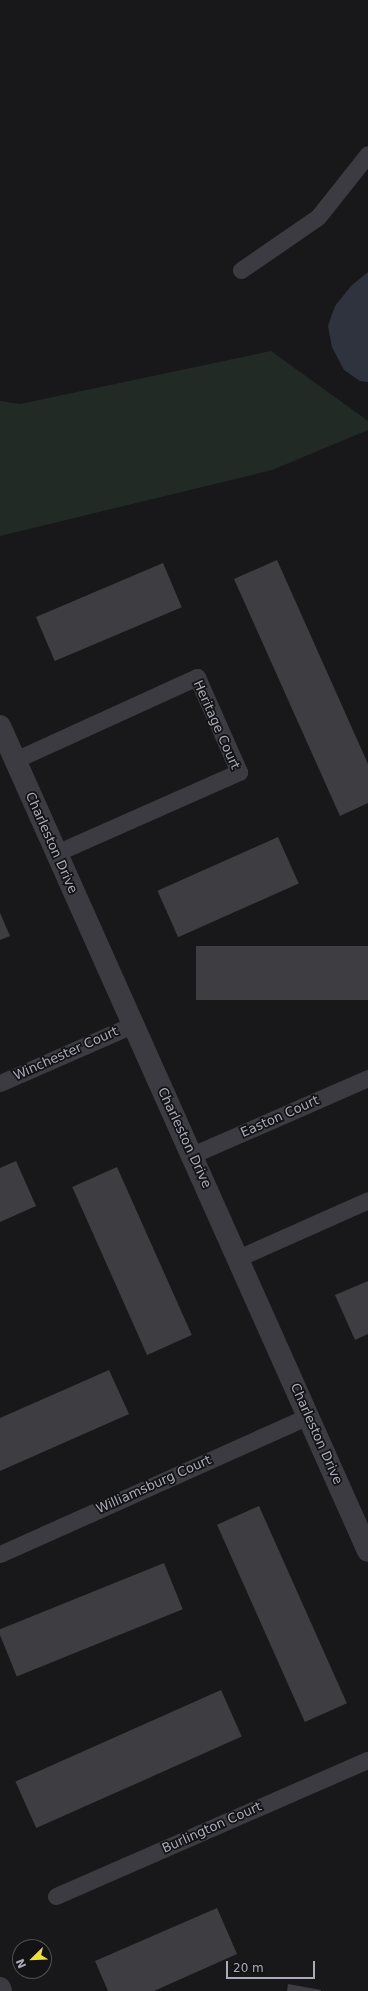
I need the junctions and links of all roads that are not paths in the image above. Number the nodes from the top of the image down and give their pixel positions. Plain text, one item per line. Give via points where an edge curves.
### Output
1 (368, 154) edge
2 (242, 270) dead end
3 (0, 726) edge
4 (15, 760) junction
5 (56, 853) junction
6 (132, 1024) junction
7 (368, 1078) edge
8 (0, 1083) edge
9 (192, 1155) junction
10 (368, 1200) edge
11 (238, 1258) junction
12 (308, 1416) junction
13 (368, 1551) edge
14 (0, 1554) edge
15 (368, 1760) edge
16 (56, 1896) dead end
17 (0, 1988) edge
18 (2, 1991) edge

1 - 2 lane via 318,217
3 - 4 street, Charleston Drive
4 - 5 street, Charleston Drive
4 - 5 lane, Heritage Court via 197,677 239,772
5 - 6 street, Charleston Drive
6 - 8 lane, Winchester Court
6 - 9 street, Charleston Drive
7 - 9 lane, Easton Court
9 - 11 street, Charleston Drive
10 - 11 lane
11 - 12 street, Charleston Drive
12 - 13 street, Charleston Drive
12 - 14 lane, Williamsburg Court
15 - 16 lane, Burlington Court
17 - 18 street

